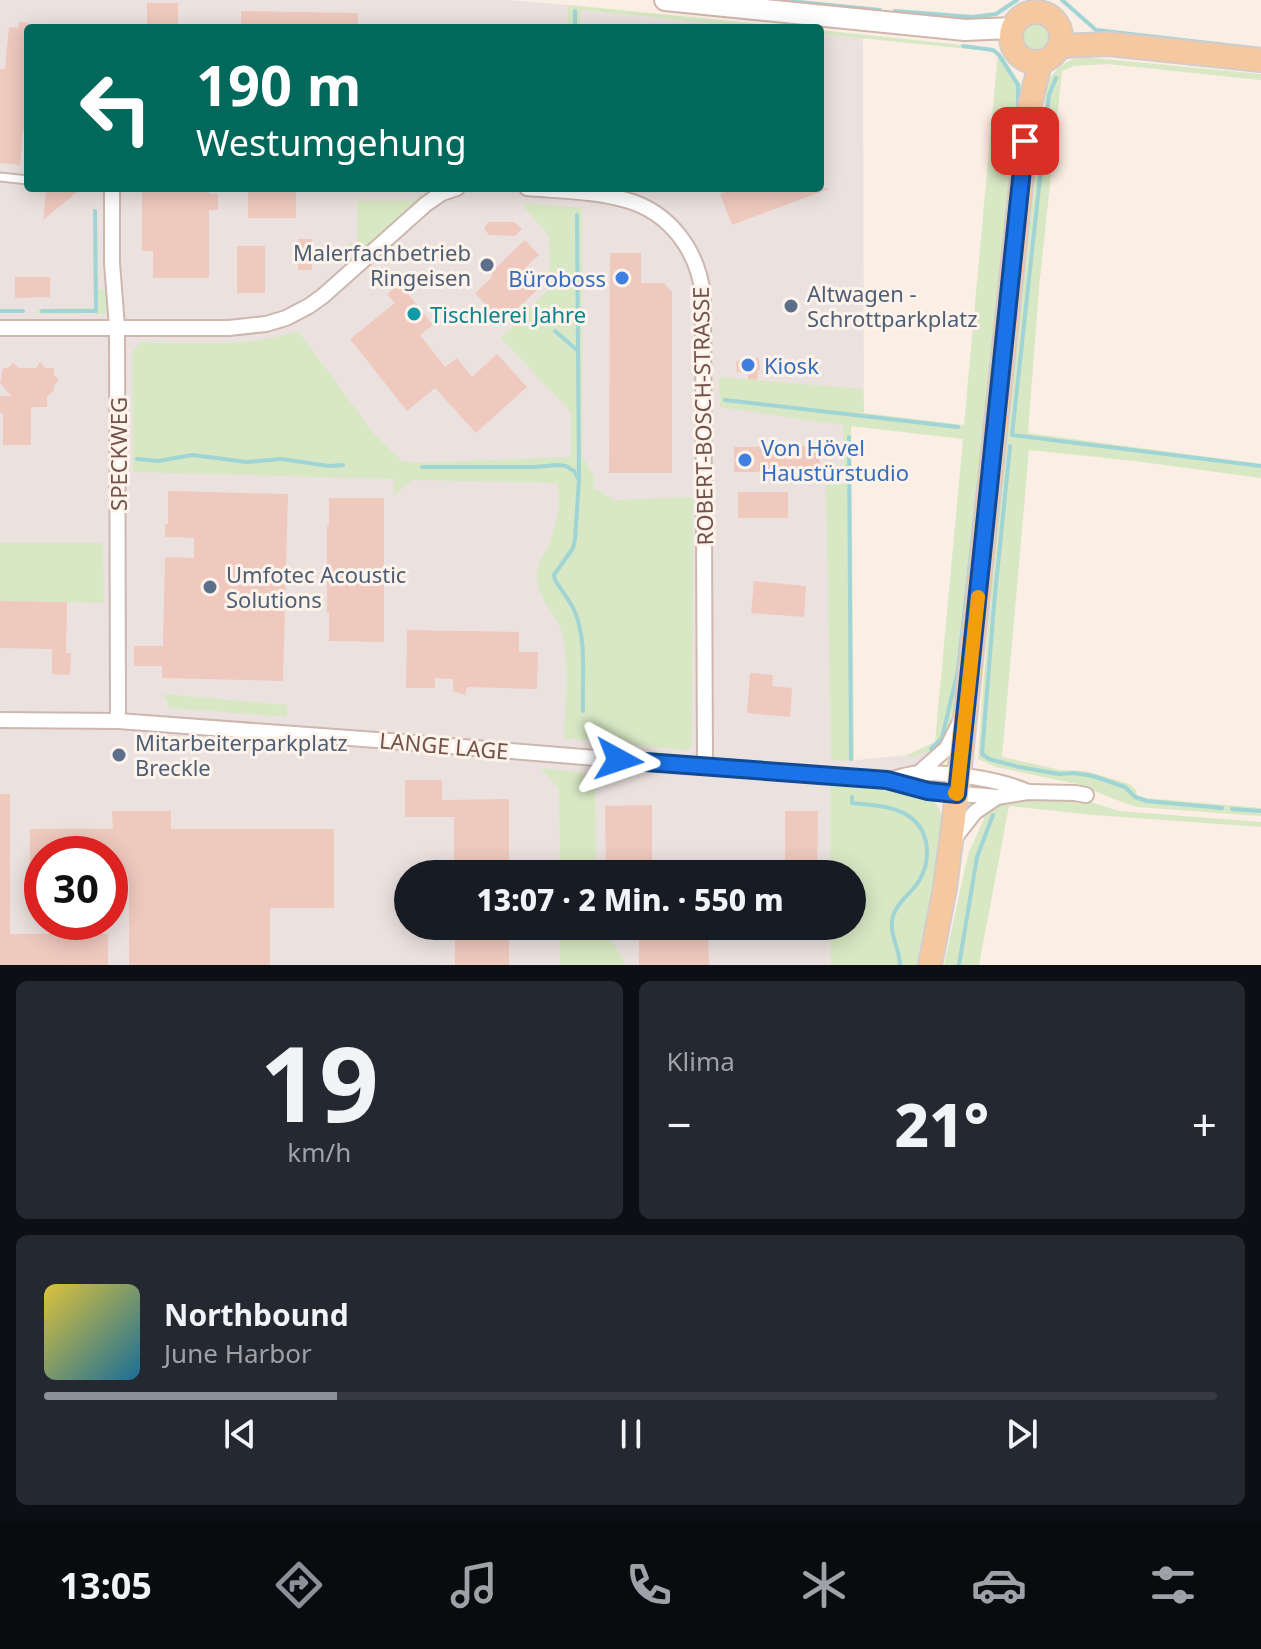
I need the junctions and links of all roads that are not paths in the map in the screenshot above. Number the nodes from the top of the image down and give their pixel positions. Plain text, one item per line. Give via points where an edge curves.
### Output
1 (665, 0) edge
2 (1012, 35) junction
3 (1060, 39) junction
4 (1261, 60) edge
5 (1033, 62) junction
6 (0, 177) edge
7 (24, 180) edge
8 (112, 192) edge
9 (445, 192) edge
10 (571, 192) edge
11 (117, 327) junction
12 (0, 328) edge
13 (966, 709) junction
14 (0, 720) edge
15 (118, 721) junction
16 (705, 767) junction
17 (920, 772) junction
18 (887, 780) junction
19 (958, 785) junction
20 (1028, 792) junction
21 (1086, 795) dead end
22 (997, 797) junction
23 (950, 844) junction
24 (930, 965) edge

1 - 2 main road
2 - 3 main road via 1023,16 1038,12 1055,20
2 - 5 main road via 1016,53
3 - 4 main road
3 - 5 main road via 1052,57
5 - 13 main road
6 - 7 lane
8 - 11 street, SPECKWEG
9 - 11 street via 297,314 229,328
10 - 16 street, ROBERT-BOSCH-STRASSE via 629,200 660,216 677,232 698,268 703,307
11 - 12 street
11 - 15 street, SPECKWEG
13 - 17 street via 947,748
13 - 19 main road
14 - 15 street, LANGE LAGE
15 - 16 street, LANGE LAGE
16 - 18 street, LANGE LAGE
17 - 18 street, LANGE LAGE
17 - 19 street, LANGE LAGE
18 - 19 street, LANGE LAGE via 928,791
19 - 20 street via 971,777
19 - 22 street
19 - 23 main road
20 - 21 street
20 - 22 street
22 - 23 street via 975,812
23 - 24 main road

